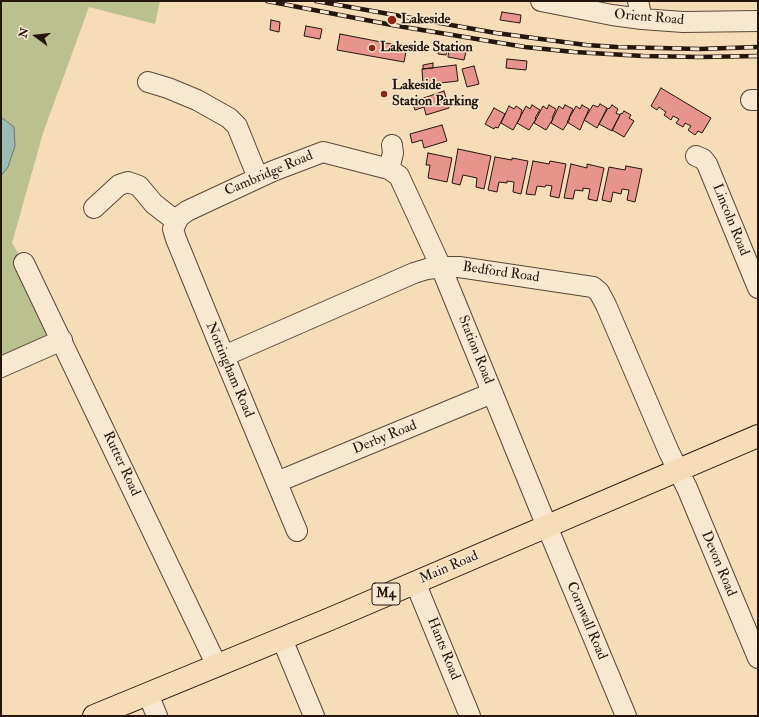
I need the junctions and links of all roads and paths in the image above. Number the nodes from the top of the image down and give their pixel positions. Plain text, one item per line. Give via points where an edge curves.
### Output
1 (541, 1) edge
2 (640, 10) edge
3 (758, 21) edge
4 (148, 82) dead end
5 (392, 145) dead end
6 (696, 156) dead end
7 (394, 172) junction
8 (258, 178) junction
9 (94, 208) dead end
10 (181, 216) junction
11 (752, 256) edge
12 (24, 263) dead end
13 (441, 267) junction
14 (758, 288) edge
15 (62, 340) junction
16 (224, 356) junction
17 (1, 367) edge
18 (492, 393) junction
19 (758, 436) edge
20 (678, 470) junction
21 (276, 482) junction
22 (547, 526) junction
23 (297, 531) dead end
24 (415, 582) junction
25 (282, 639) junction
26 (758, 658) edge
27 (216, 666) junction
28 (148, 694) junction
29 (94, 716) edge
30 (157, 716) edge
31 (314, 716) edge
32 (470, 716) edge
33 (626, 716) edge

1 - 2 street, Orient Road via 612,15
2 - 3 street, Orient Road via 683,22
4 - 8 street via 197,100 229,118 236,126
5 - 7 street
6 - 11 street, Lincoln Road via 707,164
7 - 8 street, Cambridge Road via 323,152
7 - 13 street, Station Road
8 - 10 street, Cambridge Road
9 - 10 street via 119,185 128,182 139,186 154,204
10 - 16 street, Nottingham Road via 173,232
11 - 14 street, Lincoln Road
12 - 15 street, Rutter Road
13 - 16 street, Bedford Road via 414,273
13 - 18 street, Station Road
13 - 20 street, Bedford Road via 507,273 589,285 597,289
15 - 17 street
15 - 27 street, Rutter Road
16 - 21 street, Nottingham Road
18 - 21 street, Derby Road
18 - 22 street, Station Road
19 - 20 main road, Main Road / M4
20 - 22 main road, Main Road / M4
20 - 26 street, Devon Road
21 - 23 street, Nottingham Road
22 - 24 main road, Main Road / M4
22 - 33 street, Cornwall Road
24 - 25 main road, Main Road / M4
24 - 32 street, Hants Road
25 - 27 main road, Main Road / M4
25 - 31 street
27 - 28 main road, Main Road / M4
28 - 29 main road, Main Road / M4
28 - 30 street

